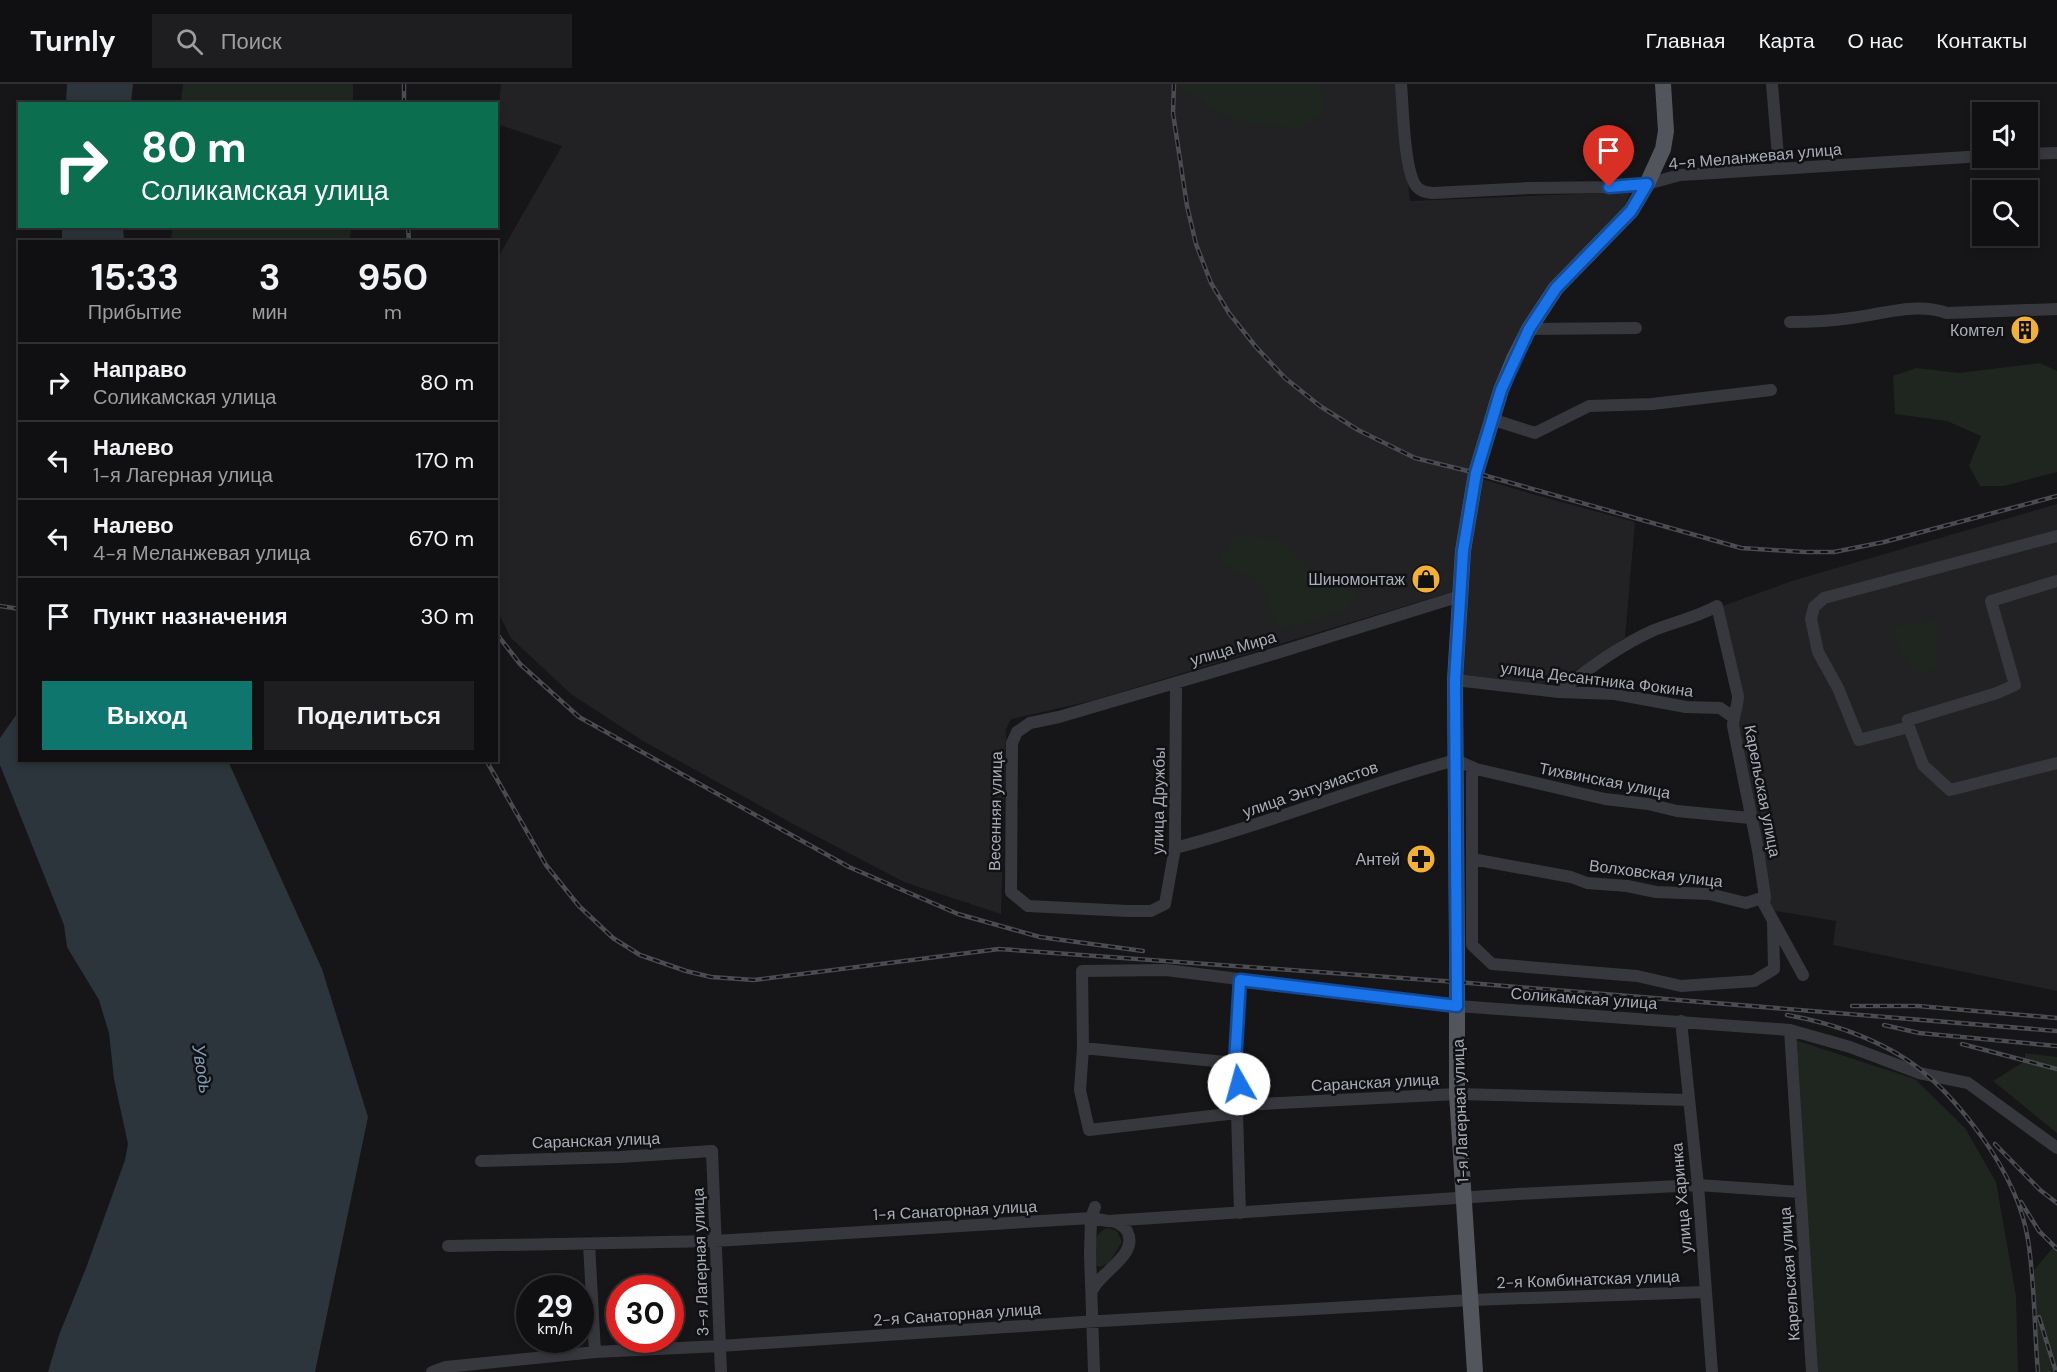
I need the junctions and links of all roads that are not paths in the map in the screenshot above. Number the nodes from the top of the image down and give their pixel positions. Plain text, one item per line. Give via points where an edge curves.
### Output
1 (1401, 84) edge
2 (1663, 84) edge
3 (1772, 84) edge
4 (2057, 153) edge
5 (2038, 154) edge
6 (1972, 157) edge
7 (2057, 163) edge
8 (1779, 168) junction
9 (1647, 184) junction
10 (2057, 309) edge
11 (1790, 322) dead end
12 (1636, 328) dead end
13 (1529, 329) junction
14 (1771, 390) dead end
15 (1491, 419) junction
16 (2057, 536) edge
17 (2057, 581) edge
18 (1460, 596) junction
19 (1455, 680) junction
20 (1176, 683) junction
21 (1559, 692) junction
22 (1733, 717) junction
23 (1909, 727) junction
24 (1017, 732) joint
25 (1456, 760) junction
26 (2057, 763) edge
27 (1472, 768) junction
28 (1750, 818) junction
29 (1175, 848) junction
30 (1472, 859) junction
31 (1765, 897) junction
32 (1151, 911) joint
33 (1773, 921) junction
34 (1803, 975) dead end
35 (1240, 980) junction
36 (1457, 1006) junction
37 (1682, 1022) junction
38 (1790, 1030) junction
39 (1083, 1048) junction
40 (1235, 1063) junction
41 (1457, 1094) junction
42 (1689, 1100) junction
43 (1240, 1109) junction
44 (2057, 1148) edge
45 (712, 1151) joint
46 (481, 1161) dead end
47 (1698, 1185) junction
48 (1800, 1192) junction
49 (1462, 1198) junction
50 (1093, 1213) junction
51 (1240, 1213) junction
52 (1108, 1221) junction
53 (1090, 1238) junction
54 (715, 1241) junction
55 (589, 1244) junction
56 (448, 1246) dead end
57 (1092, 1292) junction
58 (1705, 1292) junction
59 (1471, 1300) junction
60 (1091, 1321) junction
61 (720, 1346) junction
62 (595, 1352) junction
63 (432, 1372) edge
64 (721, 1372) edge
65 (1094, 1372) edge
66 (1474, 1372) edge
67 (1712, 1372) edge
68 (1812, 1372) edge

1 - 9 street, 4-я Меланжевая улица via 1409,168 1416,186 1423,192
2 - 9 main road, 1-я Лагерная улица via 1666,131 1663,149
3 - 8 street
4 - 5 street
4 - 7 street
6 - 8 street, 4-я Меланжевая улица
8 - 9 street, 4-я Меланжевая улица via 1680,175
9 - 13 main road, 1-я Лагерная улица via 1631,211 1556,288
10 - 11 street via 1947,313 1922,308
12 - 13 street
13 - 15 main road, 1-я Лагерная улица
14 - 15 street via 1652,404 1589,406 1535,433
15 - 18 main road, 1-я Лагерная улица via 1469,512
16 - 23 street via 1841,592 1824,598 1814,607 1811,619 1818,652 1859,740
17 - 23 street via 1991,601 2015,685 1908,720
18 - 19 main road, 1-я Лагерная улица
18 - 20 street, улица Мира
19 - 21 street, улица Десантника Фокина
19 - 25 main road, 1-я Лагерная улица
20 - 24 street, улица Мира via 1030,723
20 - 29 street, улица Дружбы
21 - 22 street, улица Десантника Фокина via 1615,694 1686,707 1720,708
21 - 22 street, Карельская улица via 1644,635 1717,606 1738,696
22 - 28 street, Карельская улица
23 - 26 street via 1923,765 1950,790
24 - 32 street, Весенняя улица via 1012,743 1011,892 1028,906
25 - 27 street, Тихвинская улица
25 - 29 street, улица Энтузиастов via 1231,834
25 - 36 main road, 1-я Лагерная улица
27 - 28 street, Тихвинская улица via 1605,799
27 - 30 street
28 - 31 street, Карельская улица
29 - 32 street, улица Дружбы via 1165,904
30 - 31 street, Волховская улица via 1587,883 1656,892 1709,894 1746,903
30 - 33 street via 1472,945 1492,964 1637,976 1681,986 1754,981 1774,969
31 - 33 street, Карельская улица via 1764,904
33 - 34 street, Карельская улица
35 - 36 street, Соликамская улица
35 - 39 street, Соликамская улица via 1166,970 1082,971
35 - 40 street
36 - 37 street, Соликамская улица
36 - 41 main road, 1-я Лагерная улица
37 - 38 street, Соликамская улица
37 - 42 street, улица Харинка
38 - 44 street, Соликамская улица via 1919,1073 1968,1083
38 - 48 street, Карельская улица
39 - 40 street
39 - 43 street, Саранская улица via 1080,1090 1089,1130
40 - 43 street
41 - 42 street, Саранская улица
41 - 43 street, Саранская улица
41 - 49 main road, 1-я Лагерная улица
42 - 47 street, улица Харинка
43 - 51 street
45 - 46 street, Саранская улица
45 - 54 street, 3-я Лагерная улица
47 - 48 street, 1-я Санаторная улица
47 - 49 street, 1-я Санаторная улица
47 - 58 street, улица Харинка
48 - 68 street, Карельская улица
49 - 51 street, 1-я Санаторная улица
49 - 59 main road, 1-я Лагерная улица
50 - 52 street, 1-я Санаторная улица
50 - 53 street
50 - 54 street, 1-я Санаторная улица
51 - 52 street, 1-я Санаторная улица
52 - 53 street via 1096,1227
52 - 57 street via 1125,1228 1129,1245
53 - 57 street
54 - 55 street, 1-я Санаторная улица
54 - 61 street, 3-я Лагерная улица
55 - 56 street, 1-я Санаторная улица
55 - 62 street
57 - 60 street
58 - 59 street, 2-я Комбинатская улица
58 - 67 street, улица Харинка
59 - 60 street, 2-я Санаторная улица
59 - 66 main road, 1-я Лагерная улица
60 - 61 street, 2-я Санаторная улица
60 - 65 street
61 - 62 street, 2-я Санаторная улица
61 - 64 street, 3-я Лагерная улица
62 - 63 street, 2-я Санаторная улица via 446,1367

